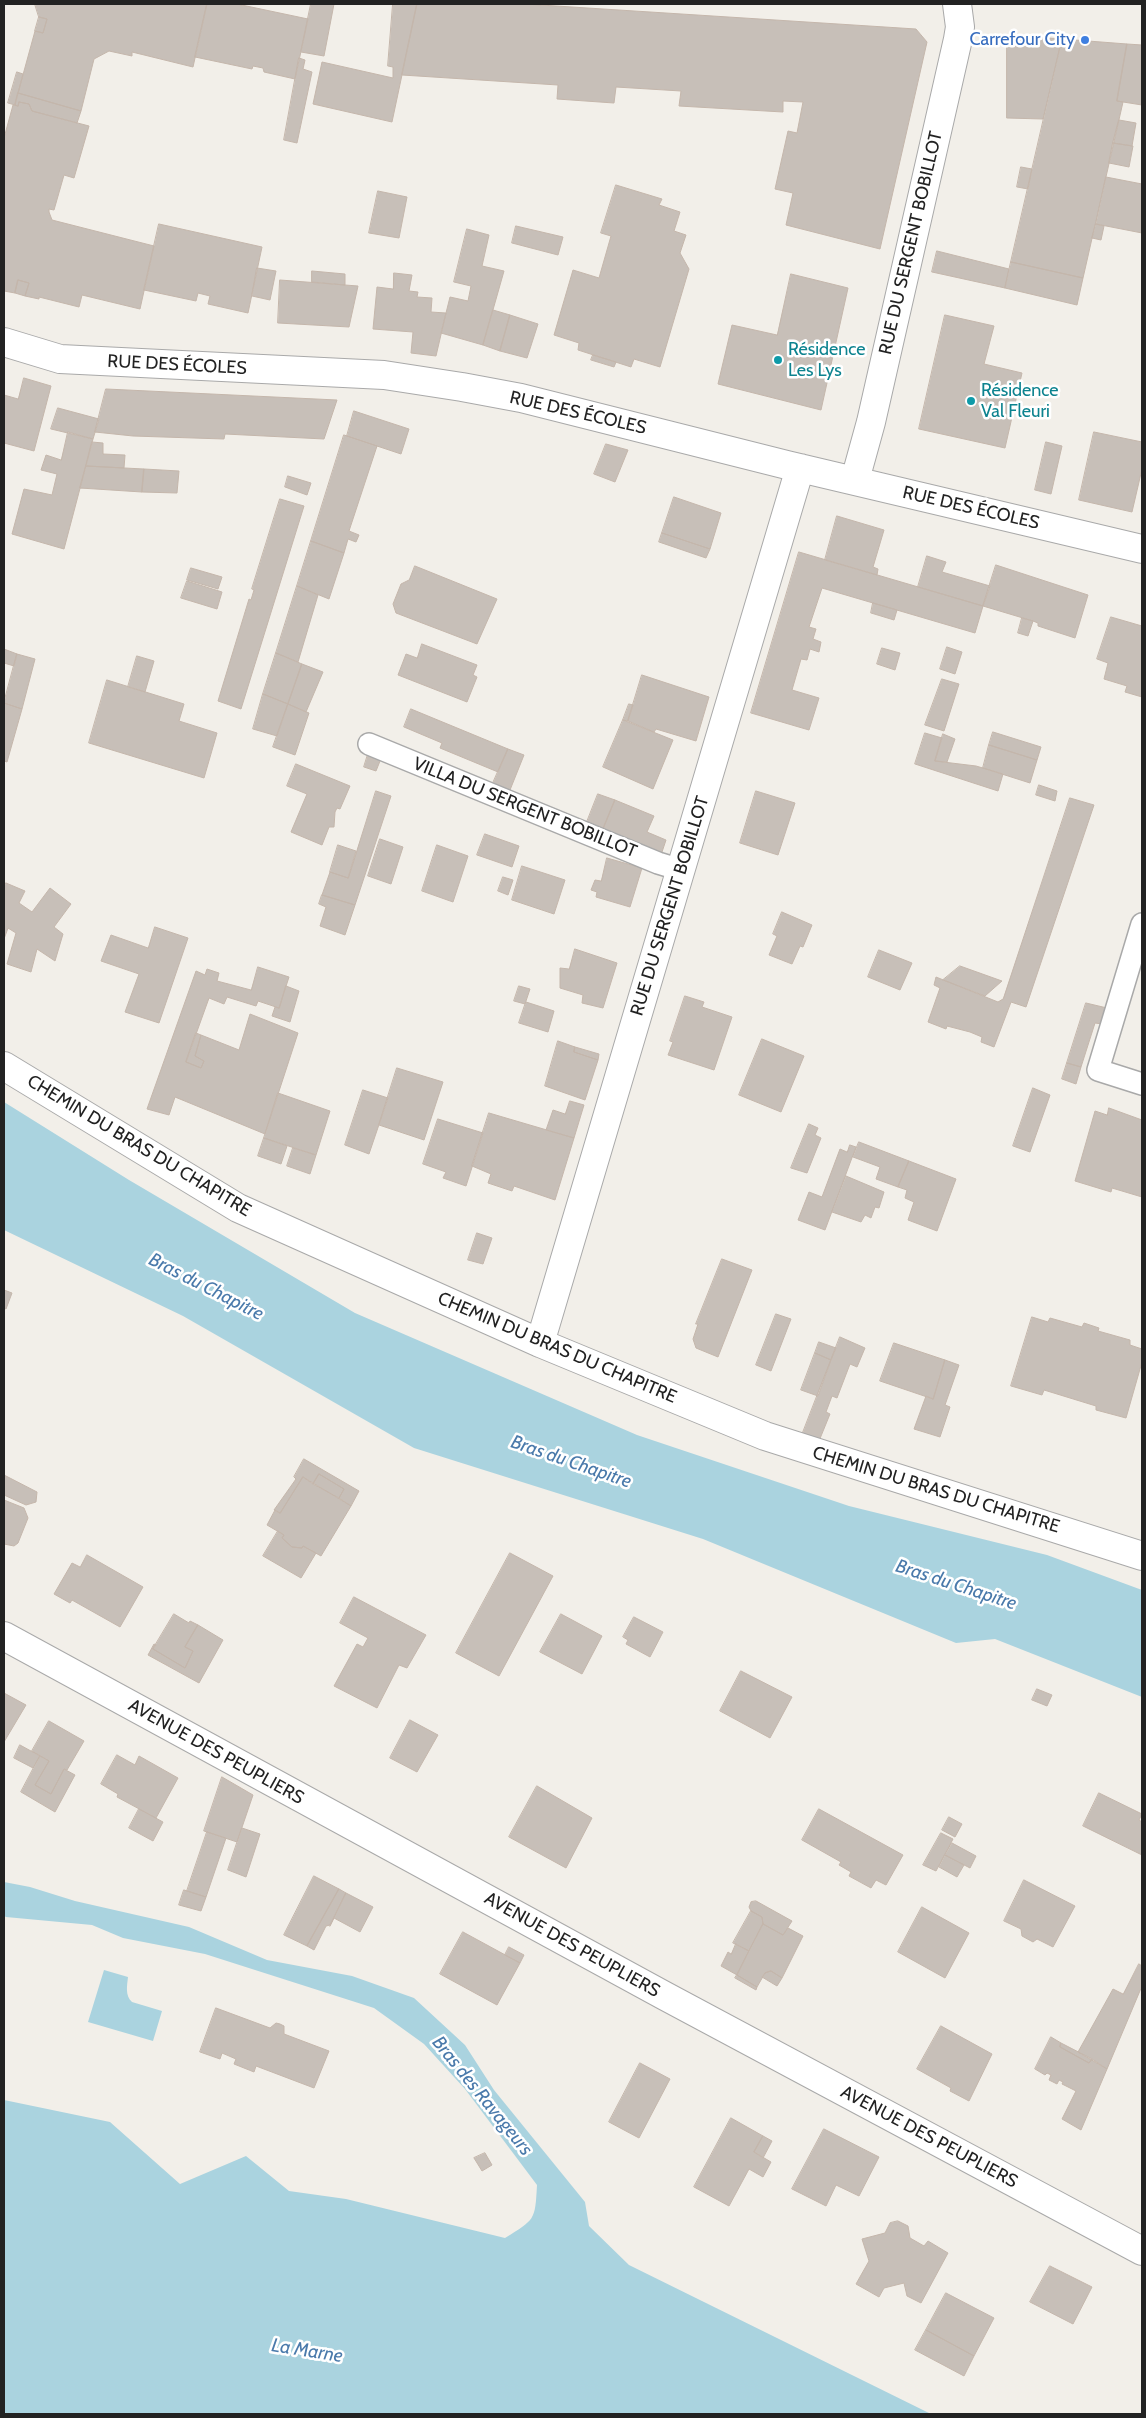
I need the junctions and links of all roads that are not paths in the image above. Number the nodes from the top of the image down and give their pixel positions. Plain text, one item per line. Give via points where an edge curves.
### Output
1 (958, 4) edge
2 (4, 342) edge
3 (800, 468) junction
4 (855, 480) junction
5 (1142, 549) edge
6 (369, 744) dead end
7 (681, 870) junction
8 (1142, 924) edge
9 (4, 1066) edge
10 (1142, 1084) edge
11 (540, 1343) junction
12 (1142, 1556) edge
13 (4, 1636) edge
14 (1142, 2251) edge

1 - 4 street, RUE DU SERGENT BOBILLOT via 959,33
2 - 3 street, RUE DES ÉCOLES via 60,359 384,375 462,387 520,398
3 - 4 street, RUE DES ÉCOLES
3 - 7 street, RUE DU SERGENT BOBILLOT
4 - 5 street, RUE DES ÉCOLES
6 - 7 lane, VILLA DU SERGENT BOBILLOT
7 - 11 street, RUE DU SERGENT BOBILLOT
8 - 10 lane via 1098,1070
9 - 11 street, CHEMIN DU BRAS DU CHAPITRE via 238,1208
11 - 12 street, CHEMIN DU BRAS DU CHAPITRE via 764,1436
13 - 14 street, AVENUE DES PEUPLIERS

